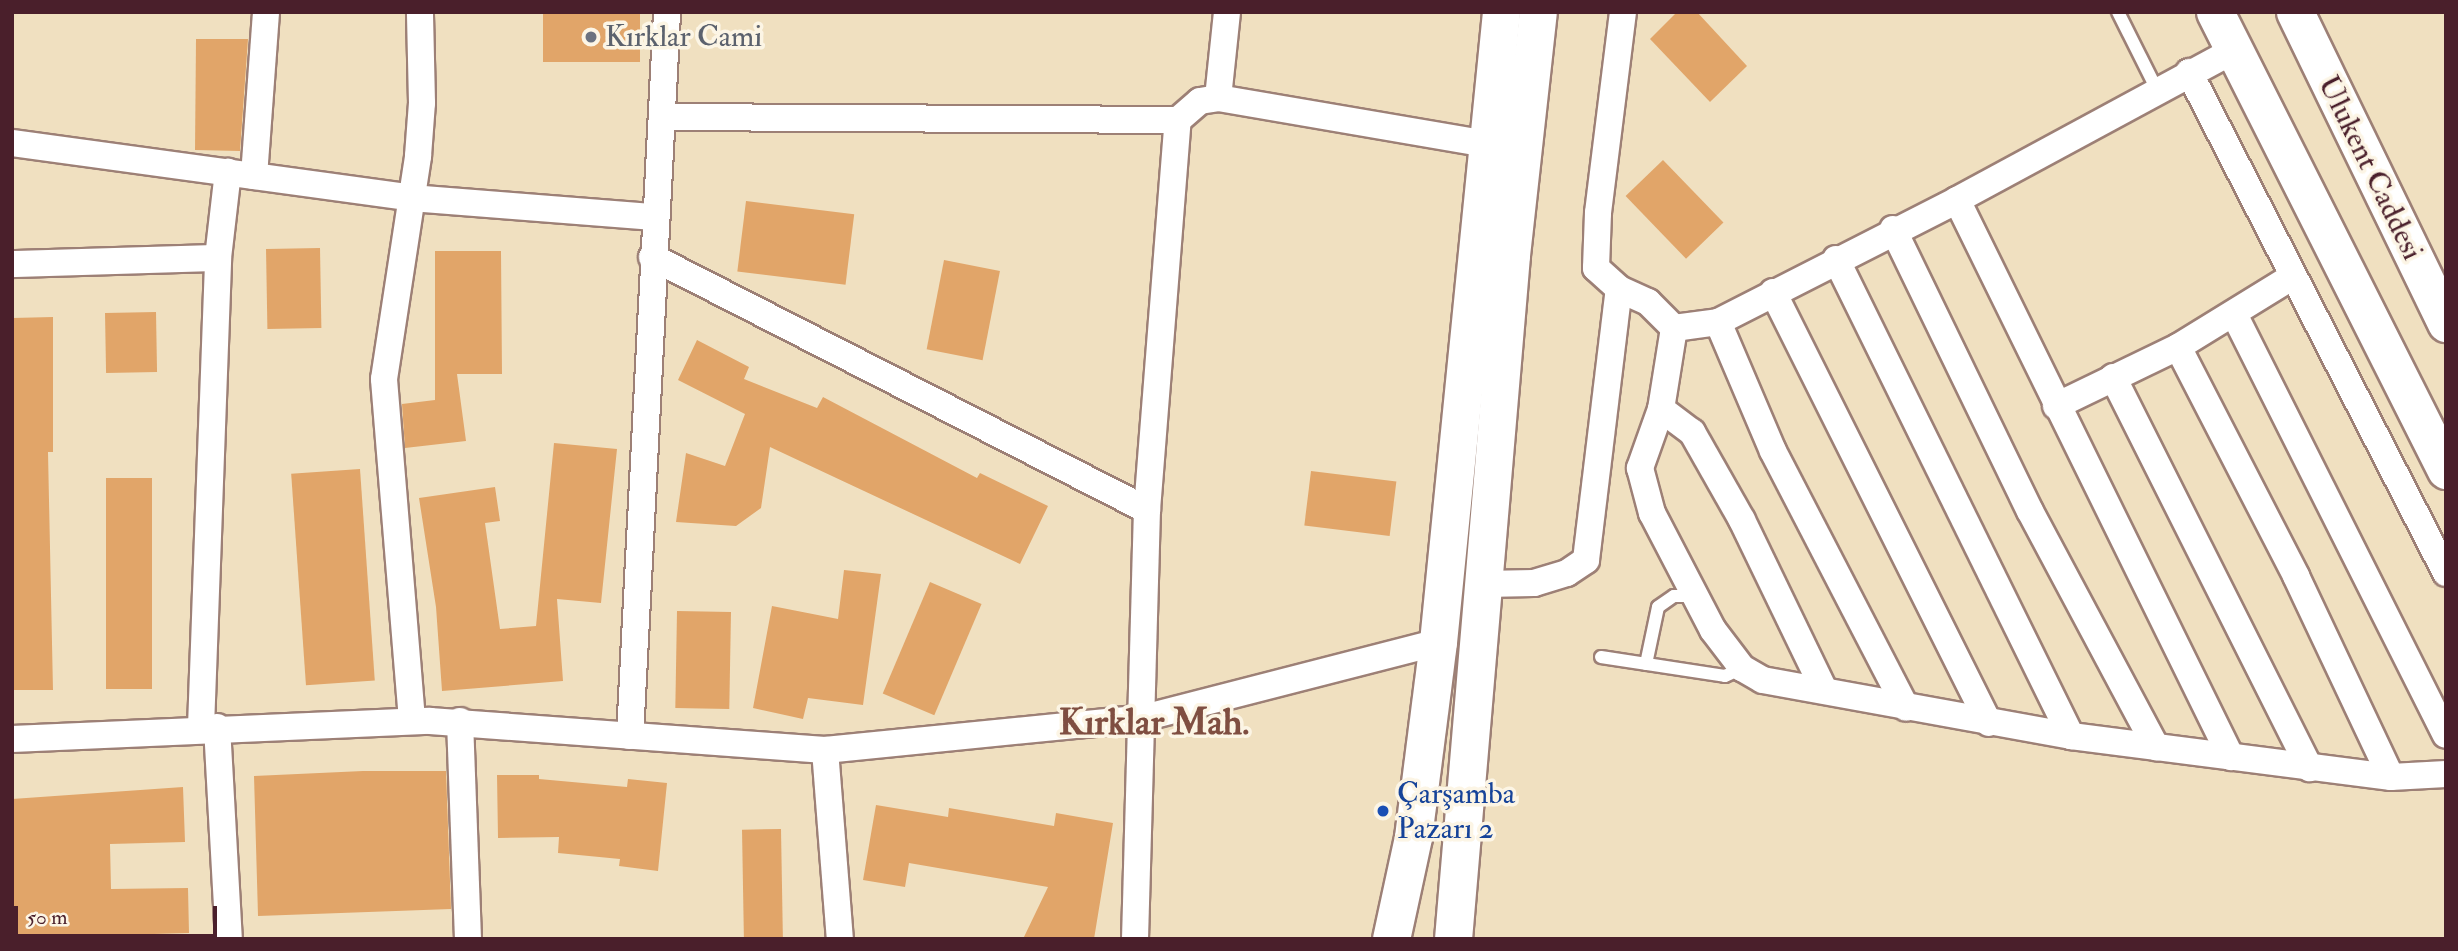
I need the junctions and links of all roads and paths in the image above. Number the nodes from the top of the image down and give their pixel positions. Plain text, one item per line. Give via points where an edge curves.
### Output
1 (266, 12) edge
2 (420, 12) edge
3 (667, 12) edge
4 (1227, 12) edge
5 (1502, 12) edge
6 (1538, 12) edge
7 (1623, 12) edge
8 (2118, 12) edge
9 (2215, 12) edge
10 (2295, 12) edge
11 (2232, 51) junction
12 (2189, 72) junction
13 (2157, 90) junction
14 (1218, 98) junction
15 (664, 117) junction
16 (1178, 120) junction
17 (12, 143) edge
18 (1488, 144) junction
19 (228, 172) junction
20 (254, 176) junction
21 (411, 198) junction
22 (1957, 200) junction
23 (654, 217) junction
24 (1894, 229) junction
25 (652, 257) junction
26 (218, 258) junction
27 (1836, 260) junction
28 (12, 264) edge
29 (2292, 277) junction
30 (1619, 289) junction
31 (1773, 292) junction
32 (2234, 314) junction
33 (1718, 322) junction
34 (2446, 323) edge
35 (1674, 328) junction
36 (2178, 347) junction
37 (2113, 377) junction
38 (2056, 406) junction
39 (1661, 409) junction
40 (2446, 470) edge
41 (1147, 510) junction
42 (2446, 573) edge
43 (1484, 583) junction
44 (1695, 596) junction
45 (1438, 642) junction
46 (1601, 657) dead end
47 (1646, 664) junction
48 (1742, 668) junction
49 (1824, 690) junction
50 (1906, 708) junction
51 (1143, 718) junction
52 (412, 720) junction
53 (460, 721) junction
54 (1989, 723) junction
55 (209, 727) junction
56 (2446, 735) edge
57 (630, 736) junction
58 (2071, 736) junction
59 (12, 739) edge
60 (2156, 747) junction
61 (825, 750) junction
62 (2231, 757) junction
63 (2310, 768) junction
64 (2446, 774) edge
65 (2391, 777) junction
66 (229, 939) edge
67 (468, 939) edge
68 (840, 939) edge
69 (1135, 939) edge
70 (1391, 939) edge
71 (1453, 939) edge

1 - 20 street
2 - 21 street via 422,103
3 - 15 street
4 - 14 street
5 - 18 main road
6 - 43 main road via 1511,255
7 - 30 street via 1598,213 1596,268
8 - 13 lane
9 - 11 main road
10 - 34 main road, Ulukent Caddesi
11 - 12 street
11 - 40 main road
12 - 13 street
12 - 29 street
13 - 22 street
14 - 16 street via 1200,101
14 - 18 street
15 - 16 street
15 - 23 street
16 - 41 street
17 - 19 street
18 - 45 main road
19 - 20 street
19 - 26 street
20 - 21 street
21 - 23 street
21 - 52 street via 384,379
22 - 24 street
22 - 38 street
23 - 25 street
24 - 27 street
24 - 60 street via 2030,511
25 - 41 street
25 - 57 street
26 - 28 street
26 - 55 street
27 - 31 street
27 - 58 street
29 - 32 street
29 - 42 street
30 - 35 street via 1648,302
30 - 43 street via 1586,560 1567,573 1534,583
31 - 33 street
31 - 54 street
32 - 36 street
32 - 56 street
33 - 35 street
33 - 50 street via 1773,451
35 - 39 street
36 - 37 street
36 - 65 street via 2296,576
37 - 38 street
37 - 63 street
38 - 62 street
39 - 44 street via 1640,468 1652,513
39 - 49 street via 1692,432 1742,520
41 - 51 street
43 - 71 main road
44 - 47 lane via 1674,596 1658,607
44 - 48 street via 1713,630
45 - 51 street
45 - 70 main road via 1413,837
46 - 47 lane
47 - 48 lane via 1725,676
48 - 49 street via 1762,680
49 - 50 street
50 - 54 street
51 - 61 street
51 - 69 street
52 - 53 street
52 - 55 street
53 - 57 street
53 - 67 street
54 - 58 street
55 - 59 street
55 - 66 street
57 - 61 street
58 - 60 street
60 - 62 street
61 - 68 street
62 - 63 street
63 - 65 street
64 - 65 street

